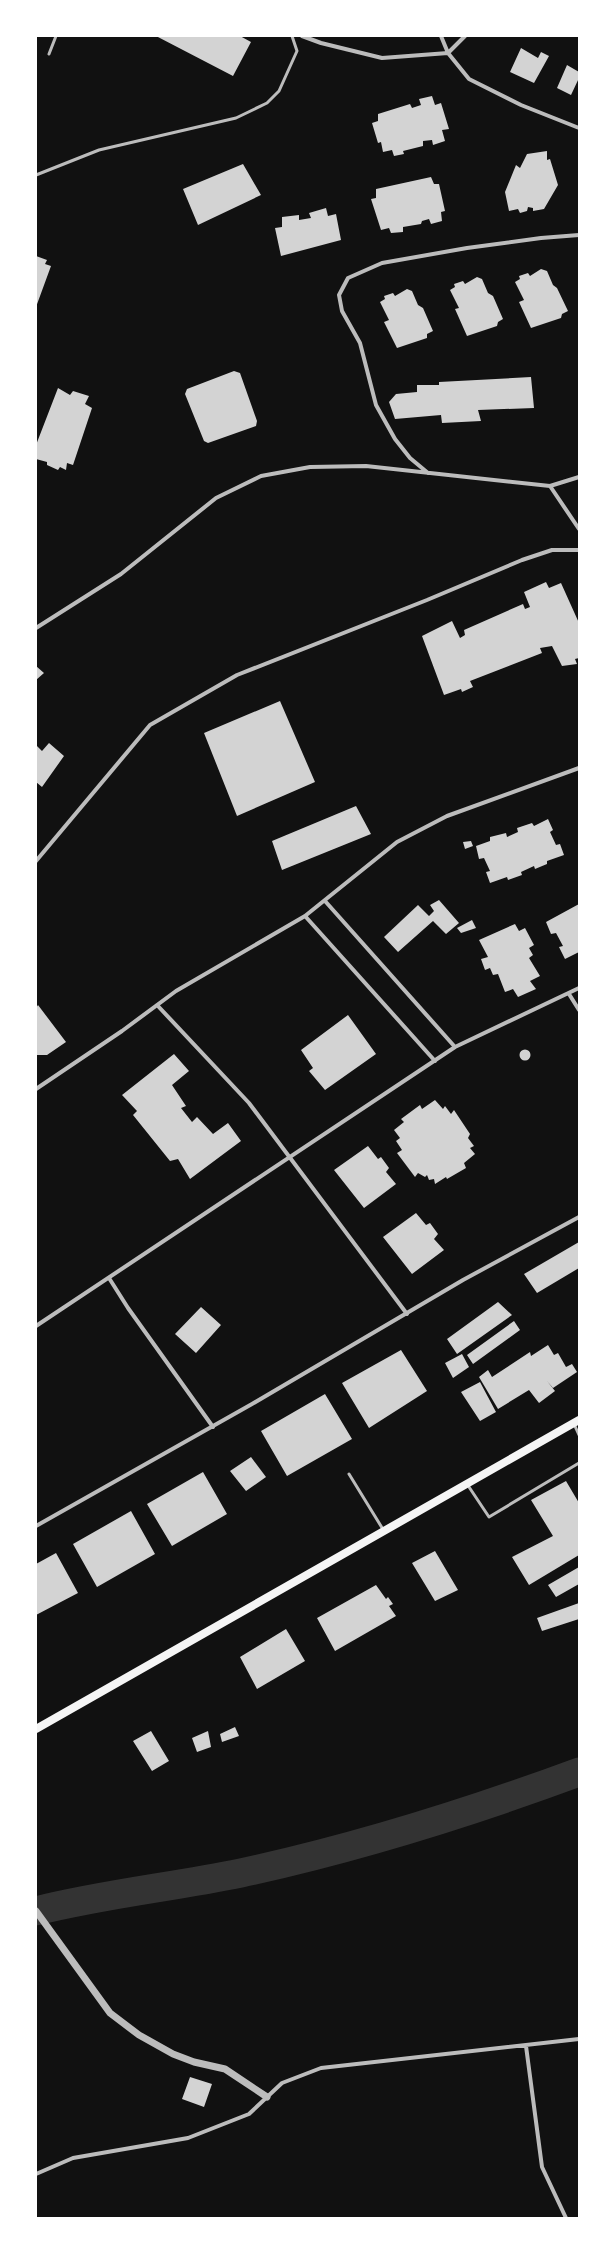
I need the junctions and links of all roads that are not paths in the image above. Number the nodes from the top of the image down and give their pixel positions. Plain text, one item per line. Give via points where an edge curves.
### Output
1 (56, 36) edge
2 (292, 36) edge
3 (302, 36) edge
4 (441, 36) edge
5 (465, 36) edge
6 (448, 53) junction
7 (48, 54) dead end
8 (579, 128) edge
9 (36, 175) edge
10 (579, 235) edge
11 (429, 474) junction
12 (579, 477) edge
13 (550, 486) junction
14 (579, 529) edge
15 (579, 550) edge
16 (36, 628) edge
17 (579, 768) edge
18 (36, 861) edge
19 (326, 901) junction
20 (305, 916) junction
21 (579, 988) edge
22 (569, 994) junction
23 (157, 1005) junction
24 (579, 1010) edge
25 (455, 1047) junction
26 (435, 1061) junction
27 (36, 1083) edge
28 (42, 1084) junction
29 (36, 1089) edge
30 (290, 1157) junction
31 (579, 1217) edge
32 (109, 1278) junction
33 (407, 1314) junction
34 (36, 1326) edge
35 (576, 1422) edge
36 (213, 1427) junction
37 (579, 1435) edge
38 (579, 1463) edge
39 (349, 1474) dead end
40 (467, 1484) junction
41 (36, 1526) edge
42 (384, 1531) junction
43 (36, 1729) edge
44 (36, 1911) edge
45 (579, 2039) edge
46 (526, 2046) junction
47 (267, 2097) junction
48 (36, 2174) edge
49 (566, 2218) edge

1 - 7 lane
2 - 9 lane via 297,51 279,91 267,103 236,118 99,150
3 - 6 street via 382,58
4 - 6 street
5 - 6 street
6 - 8 street via 469,79 521,105
10 - 11 street via 467,248 382,263 348,278 339,295 342,311 360,343 376,406 394,439 410,458
11 - 13 street
11 - 16 street via 366,466 310,467 261,476 216,498 121,574
12 - 13 street
13 - 14 street
15 - 18 street via 552,550 522,560 230,679 150,725
17 - 19 street via 447,816 397,842
19 - 20 street
19 - 25 street
20 - 23 street via 176,991
20 - 26 street
21 - 22 street
22 - 24 street
22 - 25 street
23 - 28 street
23 - 30 street via 250,1103
25 - 26 street
26 - 30 street
27 - 28 street
28 - 29 street
30 - 32 street
30 - 33 street
31 - 33 street
32 - 34 street
32 - 36 street
33 - 36 street
35 - 37 lane
35 - 40 main road
36 - 41 street
38 - 40 lane via 489,1517
39 - 42 lane
40 - 42 main road
42 - 43 main road
44 - 47 street via 110,2013 139,2035 173,2054 194,2062 225,2068
45 - 46 street
46 - 47 street via 321,2068 282,2083
46 - 49 street via 542,2167
47 - 48 street via 249,2114 188,2138 72,2158

